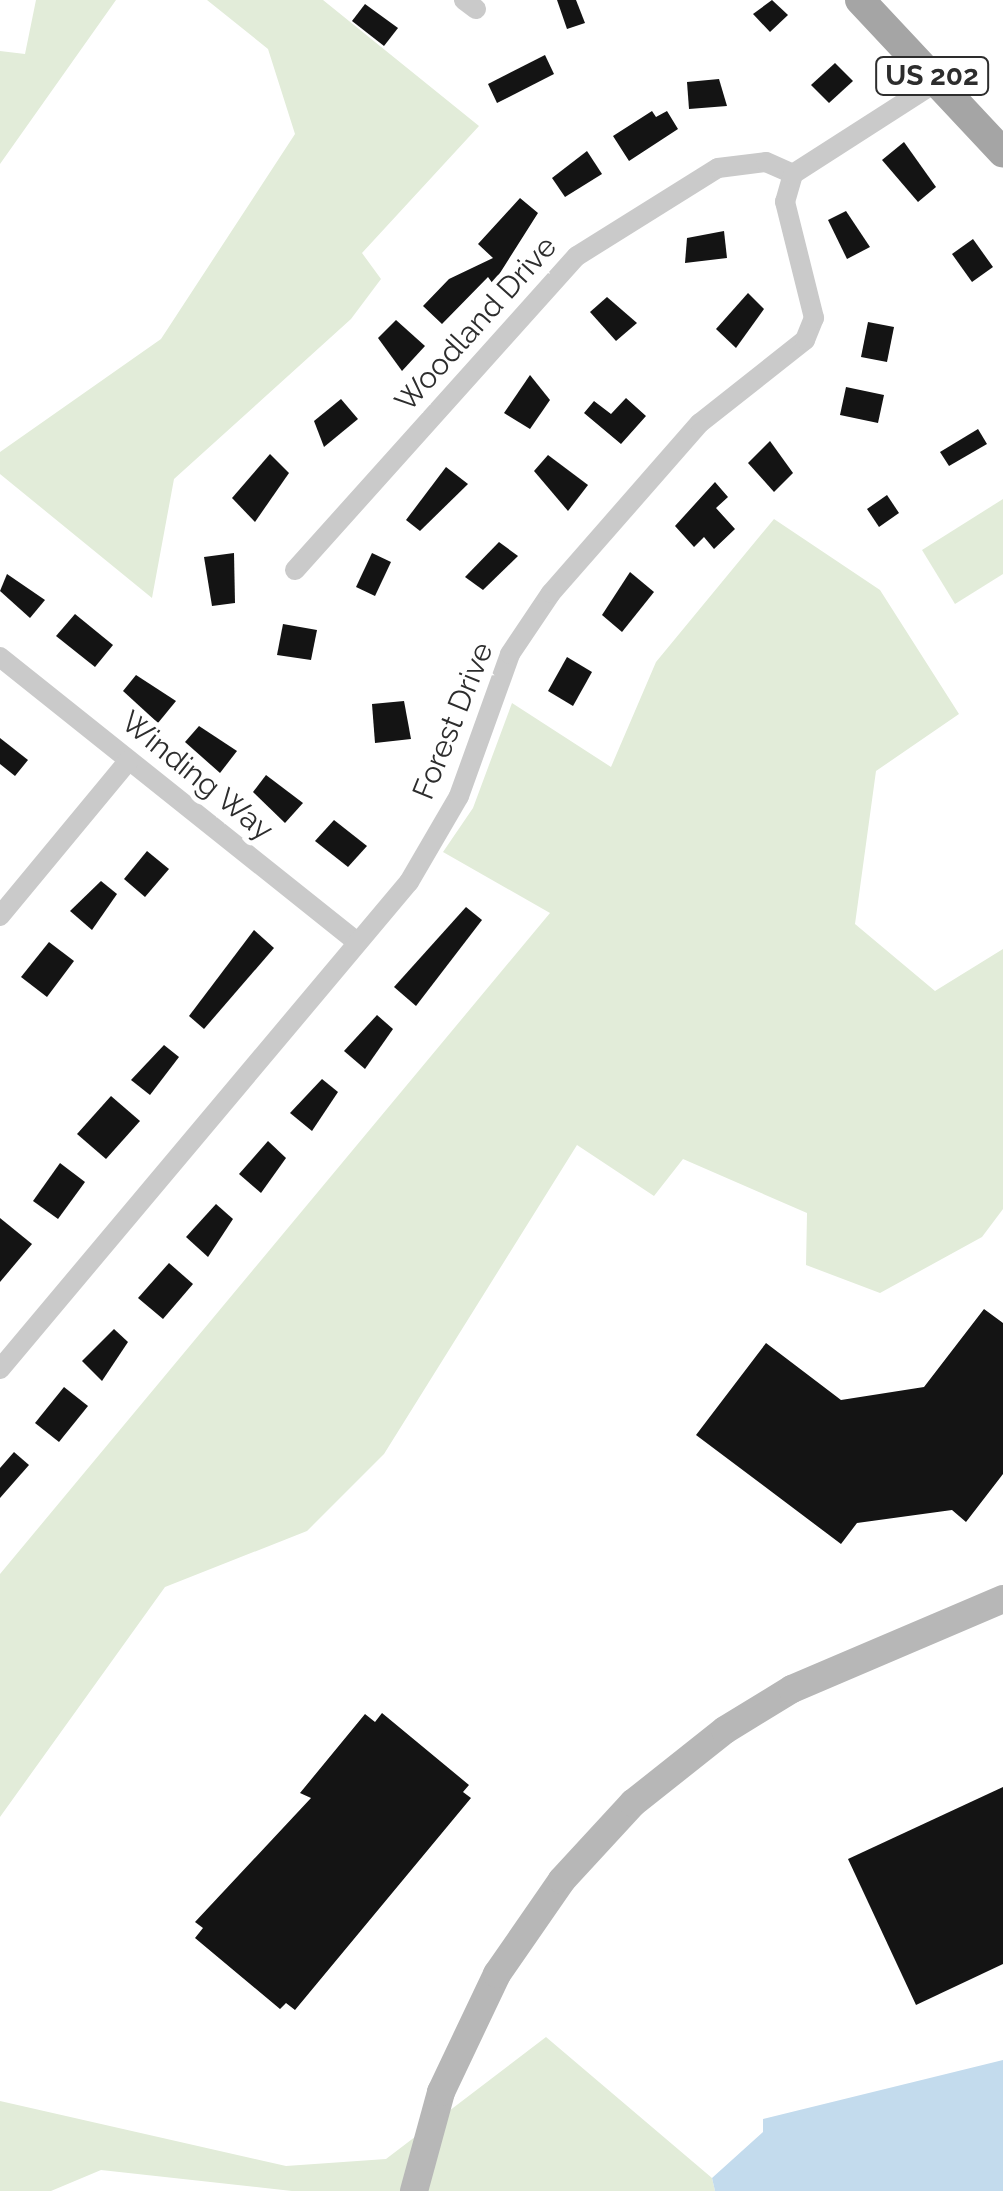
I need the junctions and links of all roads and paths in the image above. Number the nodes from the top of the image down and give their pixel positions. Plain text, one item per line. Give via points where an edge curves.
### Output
1 (860, 0) edge
2 (938, 81) junction
3 (1003, 153) edge
4 (793, 174) junction
5 (295, 570) dead end
6 (0, 658) edge
7 (129, 760) junction
8 (0, 916) edge
9 (357, 942) junction
10 (0, 1370) edge
11 (1003, 1599) edge
12 (414, 2191) edge

1 - 2 main road, US 202
2 - 3 main road, US 202
2 - 4 street
4 - 5 street, Woodland Drive via 766,162 718,168 577,256
4 - 9 street, Forest Drive via 784,202 814,318 806,340 700,423 529,622 435,841
6 - 7 street, Winding Way
7 - 8 street
7 - 9 street, Winding Way
9 - 10 street, Forest Drive
11 - 12 street via 792,1689 713,1739 620,1816 562,1880 497,1974 446,2079

